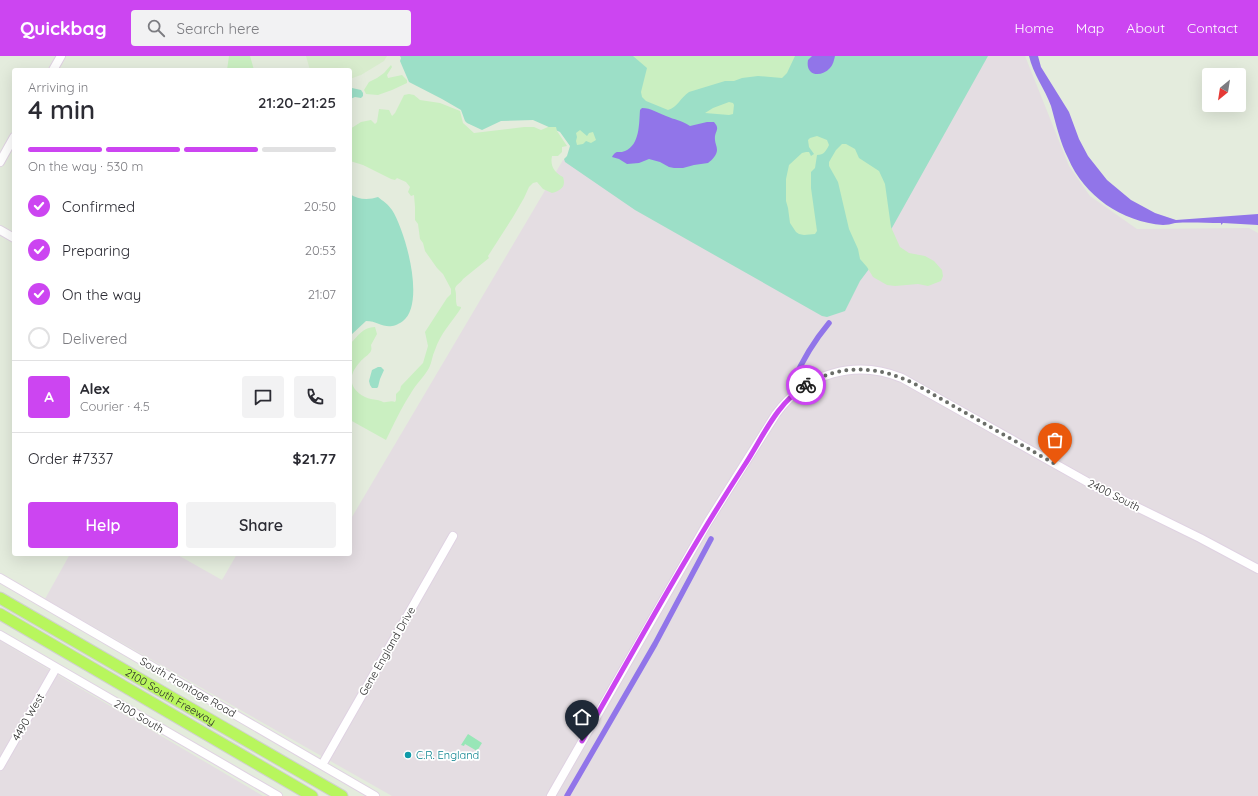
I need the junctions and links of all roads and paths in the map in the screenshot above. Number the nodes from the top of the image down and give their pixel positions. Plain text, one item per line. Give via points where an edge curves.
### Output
1 (61, 56) edge
2 (54, 68) edge
3 (12, 141) edge
4 (0, 162) edge
5 (0, 230) edge
6 (12, 237) edge
7 (453, 536) dead end
8 (1258, 570) edge
9 (0, 578) edge
10 (0, 598) edge
11 (0, 614) edge
12 (0, 635) edge
13 (56, 668) junction
14 (322, 765) junction
15 (0, 766) edge
16 (278, 796) edge
17 (312, 796) edge
18 (342, 796) edge
19 (375, 796) edge
20 (550, 796) edge

1 - 2 street
3 - 4 street
5 - 6 street
7 - 14 street, Gene England Drive
8 - 20 street, 2400 South via 1200,538 1098,488 902,378 870,369 854,369 820,378 790,397 776,414 711,517
9 - 14 street, South Frontage Road
10 - 18 highway, 2100 South Freeway
11 - 17 highway, 2100 South Freeway
12 - 13 street, 2100 South
13 - 15 street, 4490 West
13 - 16 street, 2100 South
14 - 19 street, South Frontage Road

